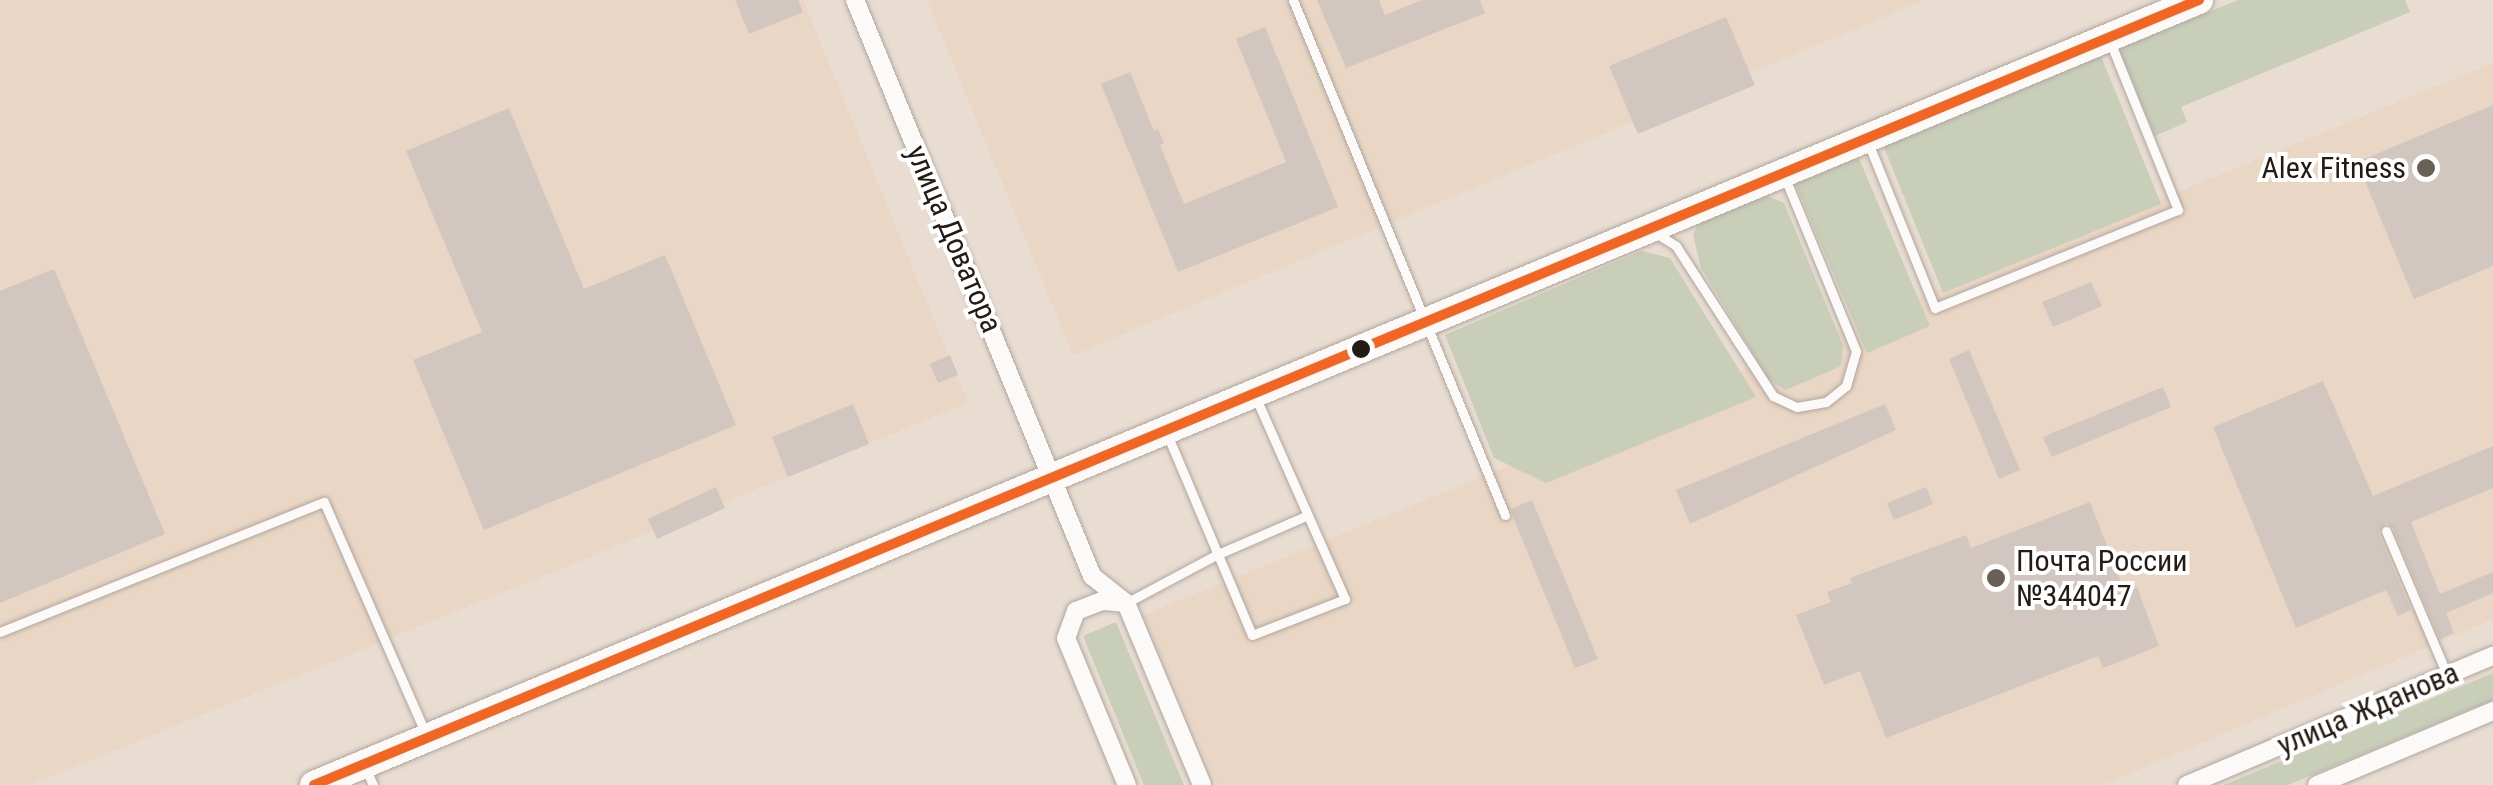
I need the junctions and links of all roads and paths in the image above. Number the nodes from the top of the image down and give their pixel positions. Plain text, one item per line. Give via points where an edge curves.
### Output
1 (855, 0) edge
2 (1293, 0) edge
3 (2200, 0) edge
4 (2108, 38) junction
5 (1866, 138) junction
6 (1783, 172) junction
7 (1648, 228) junction
8 (1428, 321) junction
9 (1254, 394) junction
10 (1166, 431) junction
11 (1054, 478) junction
12 (1505, 515) dead end
13 (1308, 516) junction
14 (2386, 531) dead end
15 (1216, 555) junction
16 (1092, 576) junction
17 (1126, 603) junction
18 (1076, 612) junction
19 (0, 632) edge
20 (2493, 656) edge
21 (2447, 676) junction
22 (2493, 711) edge
23 (428, 740) junction
24 (368, 775) edge
25 (314, 785) edge
26 (1127, 785) edge
27 (1202, 785) edge
28 (2187, 785) edge
29 (2317, 785) edge

1 - 11 street, улица Доватора
2 - 8 lane
3 - 4 street
4 - 5 street
4 - 5 lane via 2178,210 1935,308
5 - 6 street
6 - 7 street
6 - 7 lane via 1856,351 1846,386 1826,402 1797,407 1773,396 1676,246
7 - 8 street
8 - 9 street
8 - 12 lane
9 - 10 street
9 - 13 lane
10 - 11 street
10 - 15 lane
11 - 16 street, улица Доватора
11 - 23 street
13 - 15 lane
13 - 15 lane via 1345,600 1252,636
14 - 21 lane
15 - 17 lane
16 - 17 street
16 - 18 street
17 - 18 street via 1102,601
17 - 27 street
18 - 26 street via 1066,638
19 - 23 lane via 324,502
20 - 21 street, улица Жданова
21 - 28 street, улица Жданова
22 - 29 street, улица Жданова
23 - 24 street
24 - 25 street

